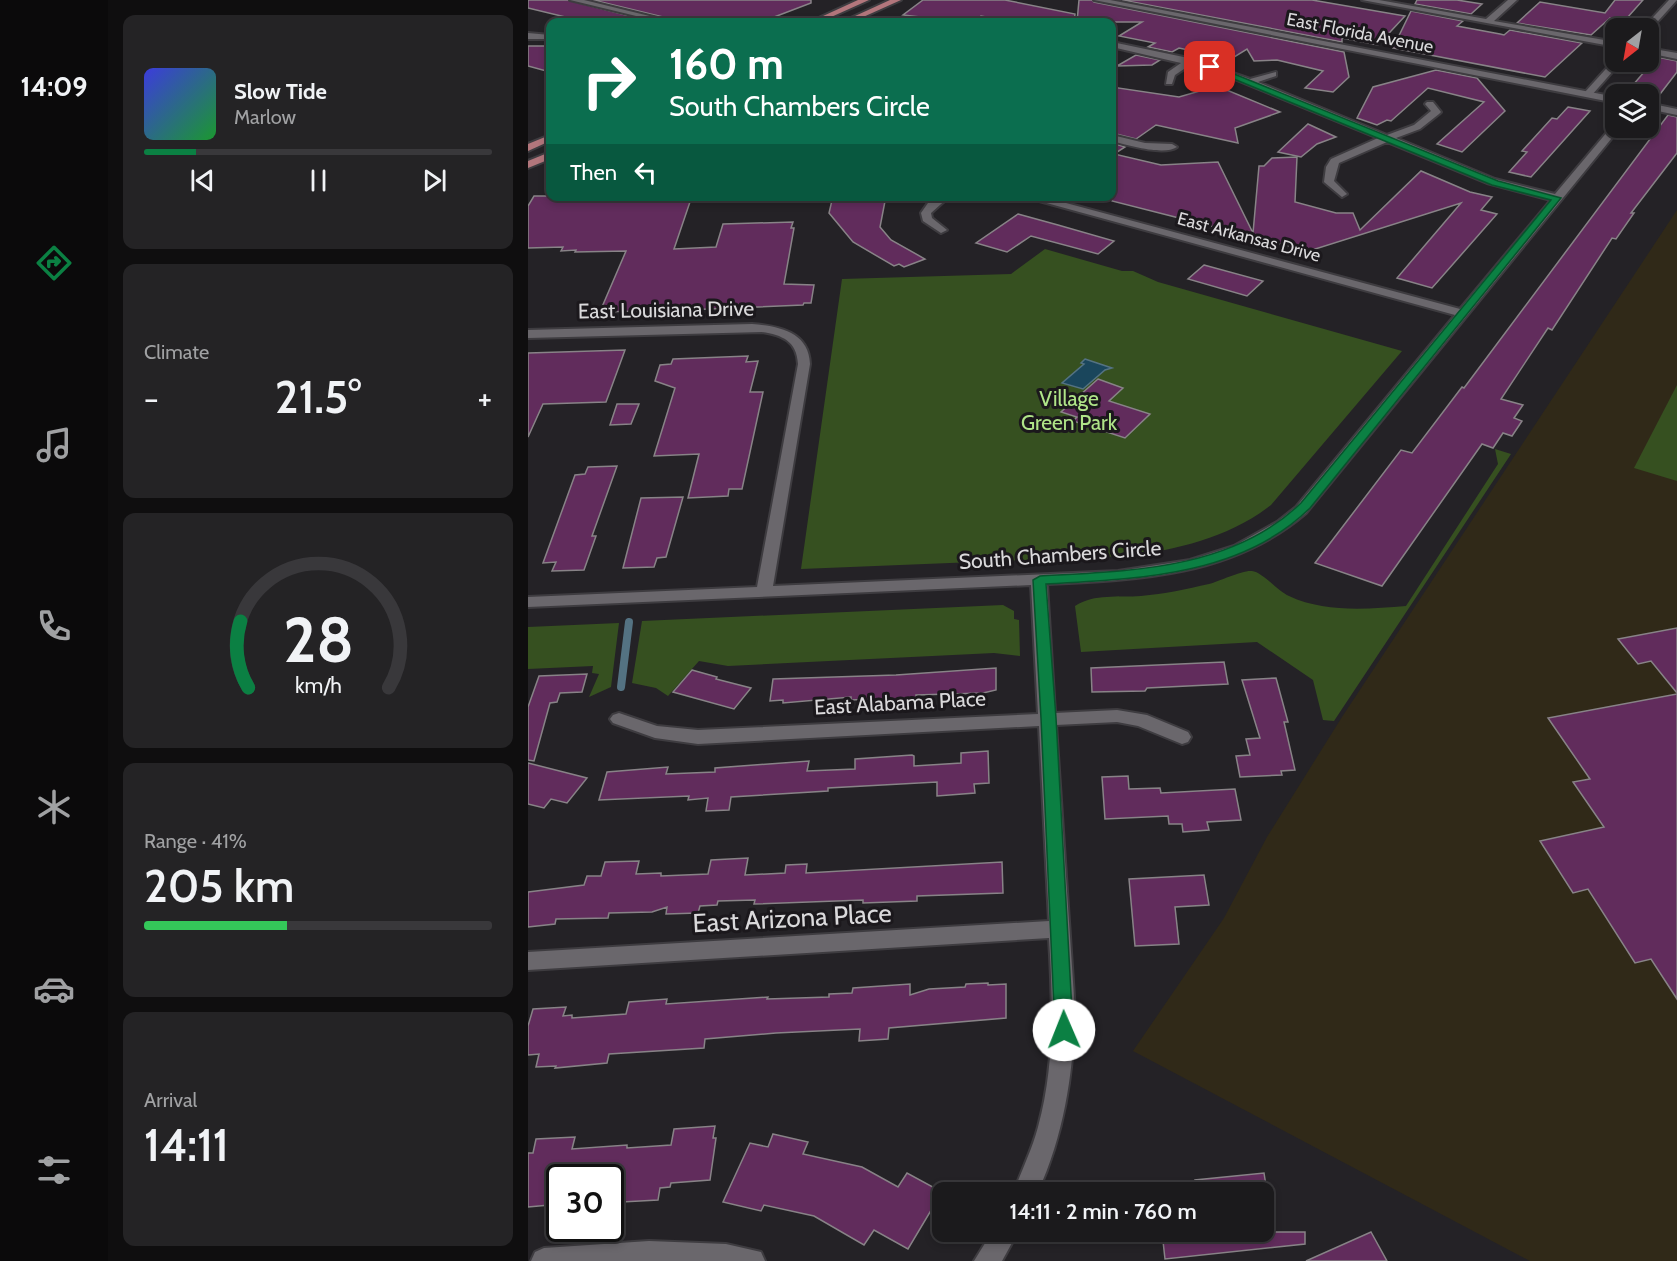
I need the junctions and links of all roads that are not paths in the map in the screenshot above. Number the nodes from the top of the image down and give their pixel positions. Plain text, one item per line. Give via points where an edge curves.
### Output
1 (574, 0) edge
2 (865, 0) edge
3 (897, 0) edge
4 (1098, 0) edge
5 (1366, 0) edge
6 (1513, 0) edge
7 (1673, 0) edge
8 (653, 18) edge
9 (823, 18) edge
10 (855, 18) edge
11 (1656, 18) edge
12 (1487, 22) junction
13 (528, 36) edge
14 (546, 37) edge
15 (1605, 43) edge
16 (1116, 46) edge
17 (1659, 52) edge
18 (1677, 56) edge
19 (1190, 61) junction
20 (1608, 72) edge
21 (1273, 74) dead end
22 (1169, 82) dead end
23 (1249, 82) junction
24 (1588, 94) junction
25 (1605, 98) edge
26 (1430, 104) dead end
27 (1659, 108) edge
28 (1677, 112) edge
29 (1607, 138) edge
30 (1116, 139) edge
31 (1388, 139) junction
32 (546, 140) edge
33 (1172, 147) dead end
34 (528, 148) edge
35 (546, 157) edge
36 (528, 165) edge
37 (1342, 194) dead end
38 (1557, 198) junction
39 (938, 201) edge
40 (1045, 201) edge
41 (941, 230) dead end
42 (1463, 313) junction
43 (528, 334) edge
44 (1040, 580) junction
45 (764, 591) junction
46 (528, 602) edge
47 (1049, 718) junction
48 (620, 719) dead end
49 (1182, 737) dead end
50 (1059, 929) junction
51 (528, 962) edge
52 (1030, 1182) edge
53 (999, 1242) edge
54 (544, 1261) edge
55 (752, 1261) edge
56 (987, 1261) edge

1 - 8 street
2 - 9 main road
3 - 10 main road
4 - 24 street, East Florida Avenue
5 - 12 street
6 - 12 street
7 - 11 street
12 - 15 street
13 - 14 street
16 - 19 street
17 - 18 street
19 - 22 street via 1173,72
19 - 23 street
20 - 24 street
21 - 23 street
23 - 31 street
24 - 25 street, East Florida Avenue
26 - 31 street via 1437,111 1430,119
27 - 28 street
29 - 38 street, South Chambers Circle
30 - 33 street
31 - 37 street via 1346,154 1333,163 1330,184
31 - 38 street via 1499,184
32 - 34 main road
35 - 36 main road
38 - 42 street, South Chambers Circle
39 - 41 street via 926,213 927,219
40 - 42 street, East Arkansas Drive
42 - 44 street, South Chambers Circle via 1306,505 1277,530 1224,555 1174,569
43 - 45 street, East Louisiana Drive via 753,328 780,332 798,341 804,351 804,364
44 - 45 street, South Chambers Circle
44 - 47 street
45 - 46 street, South Chambers Circle
47 - 48 street, East Alabama Place via 698,737 655,732
47 - 49 street, East Alabama Place via 1124,716
47 - 50 street
50 - 51 street, East Arizona Place
50 - 52 street via 1063,1064 1045,1146
53 - 56 street
54 - 55 street via 661,1252 705,1253

